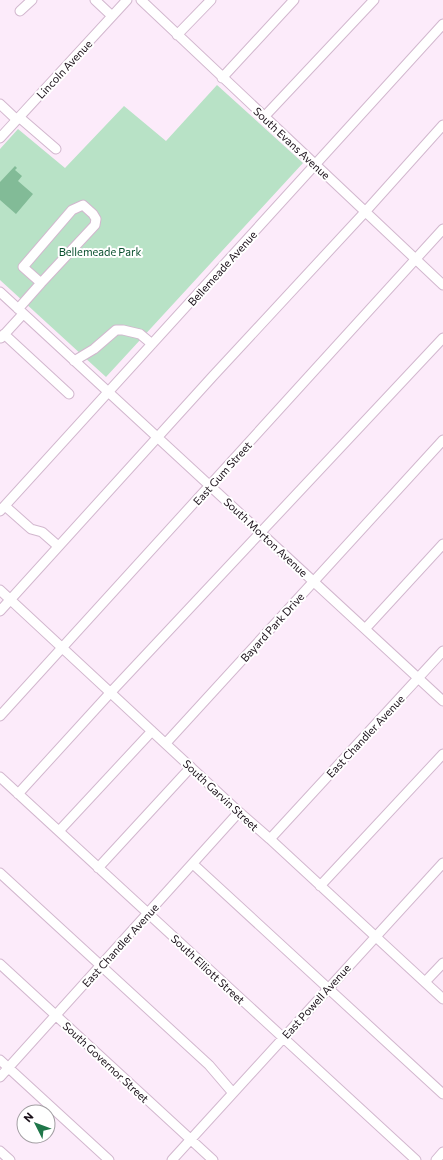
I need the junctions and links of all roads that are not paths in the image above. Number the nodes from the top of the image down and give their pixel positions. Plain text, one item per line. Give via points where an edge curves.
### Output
1 (32, 0) edge
2 (95, 0) edge
3 (127, 0) edge
4 (141, 0) edge
5 (211, 0) edge
6 (294, 0) edge
7 (374, 0) edge
8 (20, 11) dead end
9 (112, 16) junction
10 (443, 24) edge
11 (177, 35) junction
12 (222, 78) junction
13 (0, 104) edge
14 (264, 117) junction
15 (18, 118) junction
16 (443, 125) edge
17 (0, 138) edge
18 (56, 149) dead end
19 (315, 165) junction
20 (365, 212) junction
21 (443, 229) edge
22 (415, 259) junction
23 (41, 283) junction
24 (443, 285) edge
25 (0, 292) edge
26 (20, 312) junction
27 (2, 337) edge
28 (443, 338) edge
29 (152, 344) junction
30 (74, 361) junction
31 (108, 392) junction
32 (69, 394) dead end
33 (158, 438) junction
34 (443, 440) edge
35 (210, 486) junction
36 (3, 508) edge
37 (261, 532) junction
38 (443, 544) edge
39 (58, 546) junction
40 (313, 581) junction
41 (0, 590) edge
42 (10, 599) junction
43 (0, 611) edge
44 (365, 629) junction
45 (63, 648) junction
46 (443, 651) edge
47 (418, 679) junction
48 (110, 692) junction
49 (443, 701) edge
50 (0, 716) edge
51 (152, 731) junction
52 (166, 743) junction
53 (443, 754) edge
54 (191, 767) junction
55 (0, 777) edge
56 (18, 794) junction
57 (239, 812) junction
58 (59, 831) junction
59 (270, 839) junction
60 (443, 863) edge
61 (193, 864) junction
62 (98, 868) junction
63 (0, 873) edge
64 (320, 886) junction
65 (148, 914) junction
66 (375, 937) junction
67 (443, 963) edge
68 (0, 964) edge
69 (101, 966) junction
70 (425, 982) junction
71 (327, 989) junction
72 (443, 999) edge
73 (56, 1016) junction
74 (283, 1038) junction
75 (0, 1060) edge
76 (8, 1068) junction
77 (0, 1077) edge
78 (233, 1093) junction
79 (443, 1094) edge
80 (191, 1140) junction
81 (0, 1151) edge
82 (443, 1152) edge
83 (10, 1160) edge
84 (109, 1160) edge
85 (172, 1160) edge
86 (213, 1160) edge
87 (416, 1160) edge
88 (436, 1160) edge

1 - 8 street
2 - 9 street
3 - 9 street, Lincoln Avenue
4 - 11 street, South Evans Avenue
5 - 11 street
6 - 12 street
7 - 14 street
9 - 15 street, Lincoln Avenue
10 - 19 street, Bellemeade Avenue
11 - 12 street, South Evans Avenue
12 - 14 street, South Evans Avenue
13 - 15 street
14 - 19 street, South Evans Avenue
15 - 17 street, Lincoln Avenue
15 - 18 street
16 - 20 street
19 - 20 street, South Evans Avenue
19 - 29 street, Bellemeade Avenue
20 - 22 street, South Evans Avenue
20 - 33 street
21 - 22 street, East Gum Street
22 - 24 street, South Evans Avenue
22 - 35 street, East Gum Street
23 - 23 street via 95,225 96,219 83,205 72,210 23,267
23 - 26 street
25 - 26 street, South Morton Avenue
26 - 27 street
26 - 30 street, South Morton Avenue
27 - 32 street
28 - 37 street
29 - 30 street via 140,334 116,330 94,349
29 - 31 street, Bellemeade Avenue
30 - 31 street, South Morton Avenue
31 - 33 street, South Morton Avenue
31 - 36 street, Bellemeade Avenue
33 - 35 street, South Morton Avenue
33 - 39 street
34 - 40 street, Bayard Park Drive
35 - 37 street, South Morton Avenue
35 - 45 street, East Gum Street
36 - 39 street via 31,529 42,532
37 - 40 street, South Morton Avenue
37 - 48 street
38 - 44 street
39 - 42 street
40 - 44 street, South Morton Avenue
40 - 52 street, Bayard Park Drive
41 - 42 street, South Garvin Street
42 - 43 street
42 - 45 street, South Garvin Street
44 - 47 street, South Morton Avenue
45 - 48 street, South Garvin Street
45 - 50 street, East Gum Street
46 - 47 street, East Chandler Avenue
47 - 49 street, South Morton Avenue
47 - 59 street, East Chandler Avenue
48 - 51 street, South Garvin Street
48 - 56 street
51 - 52 street, South Garvin Street
51 - 58 street
52 - 54 street, South Garvin Street
53 - 64 street
54 - 57 street, South Garvin Street
54 - 62 street
55 - 56 street, South Elliott Street
56 - 58 street, South Elliott Street
57 - 59 street, South Garvin Street
57 - 61 street, East Chandler Avenue
58 - 62 street, South Elliott Street
59 - 64 street, South Garvin Street
60 - 66 street, East Powell Avenue
61 - 65 street, East Chandler Avenue
61 - 71 street
62 - 65 street, South Elliott Street
63 - 69 street
64 - 66 street, South Garvin Street
65 - 69 street, East Chandler Avenue
65 - 74 street, South Elliott Street
66 - 70 street, South Garvin Street
66 - 71 street, East Powell Avenue
67 - 70 street
68 - 73 street, South Governor Street
69 - 73 street, East Chandler Avenue
69 - 78 street via 209,1065
70 - 72 street, South Garvin Street
71 - 74 street, East Powell Avenue
71 - 79 street
73 - 76 street, East Chandler Avenue
73 - 80 street, South Governor Street
74 - 78 street, East Powell Avenue
74 - 87 street, South Elliott Street
75 - 76 street
76 - 77 street, East Chandler Avenue
76 - 84 street
78 - 80 street, East Powell Avenue
80 - 85 street, East Powell Avenue
80 - 86 street, South Governor Street
81 - 83 street
82 - 88 street

